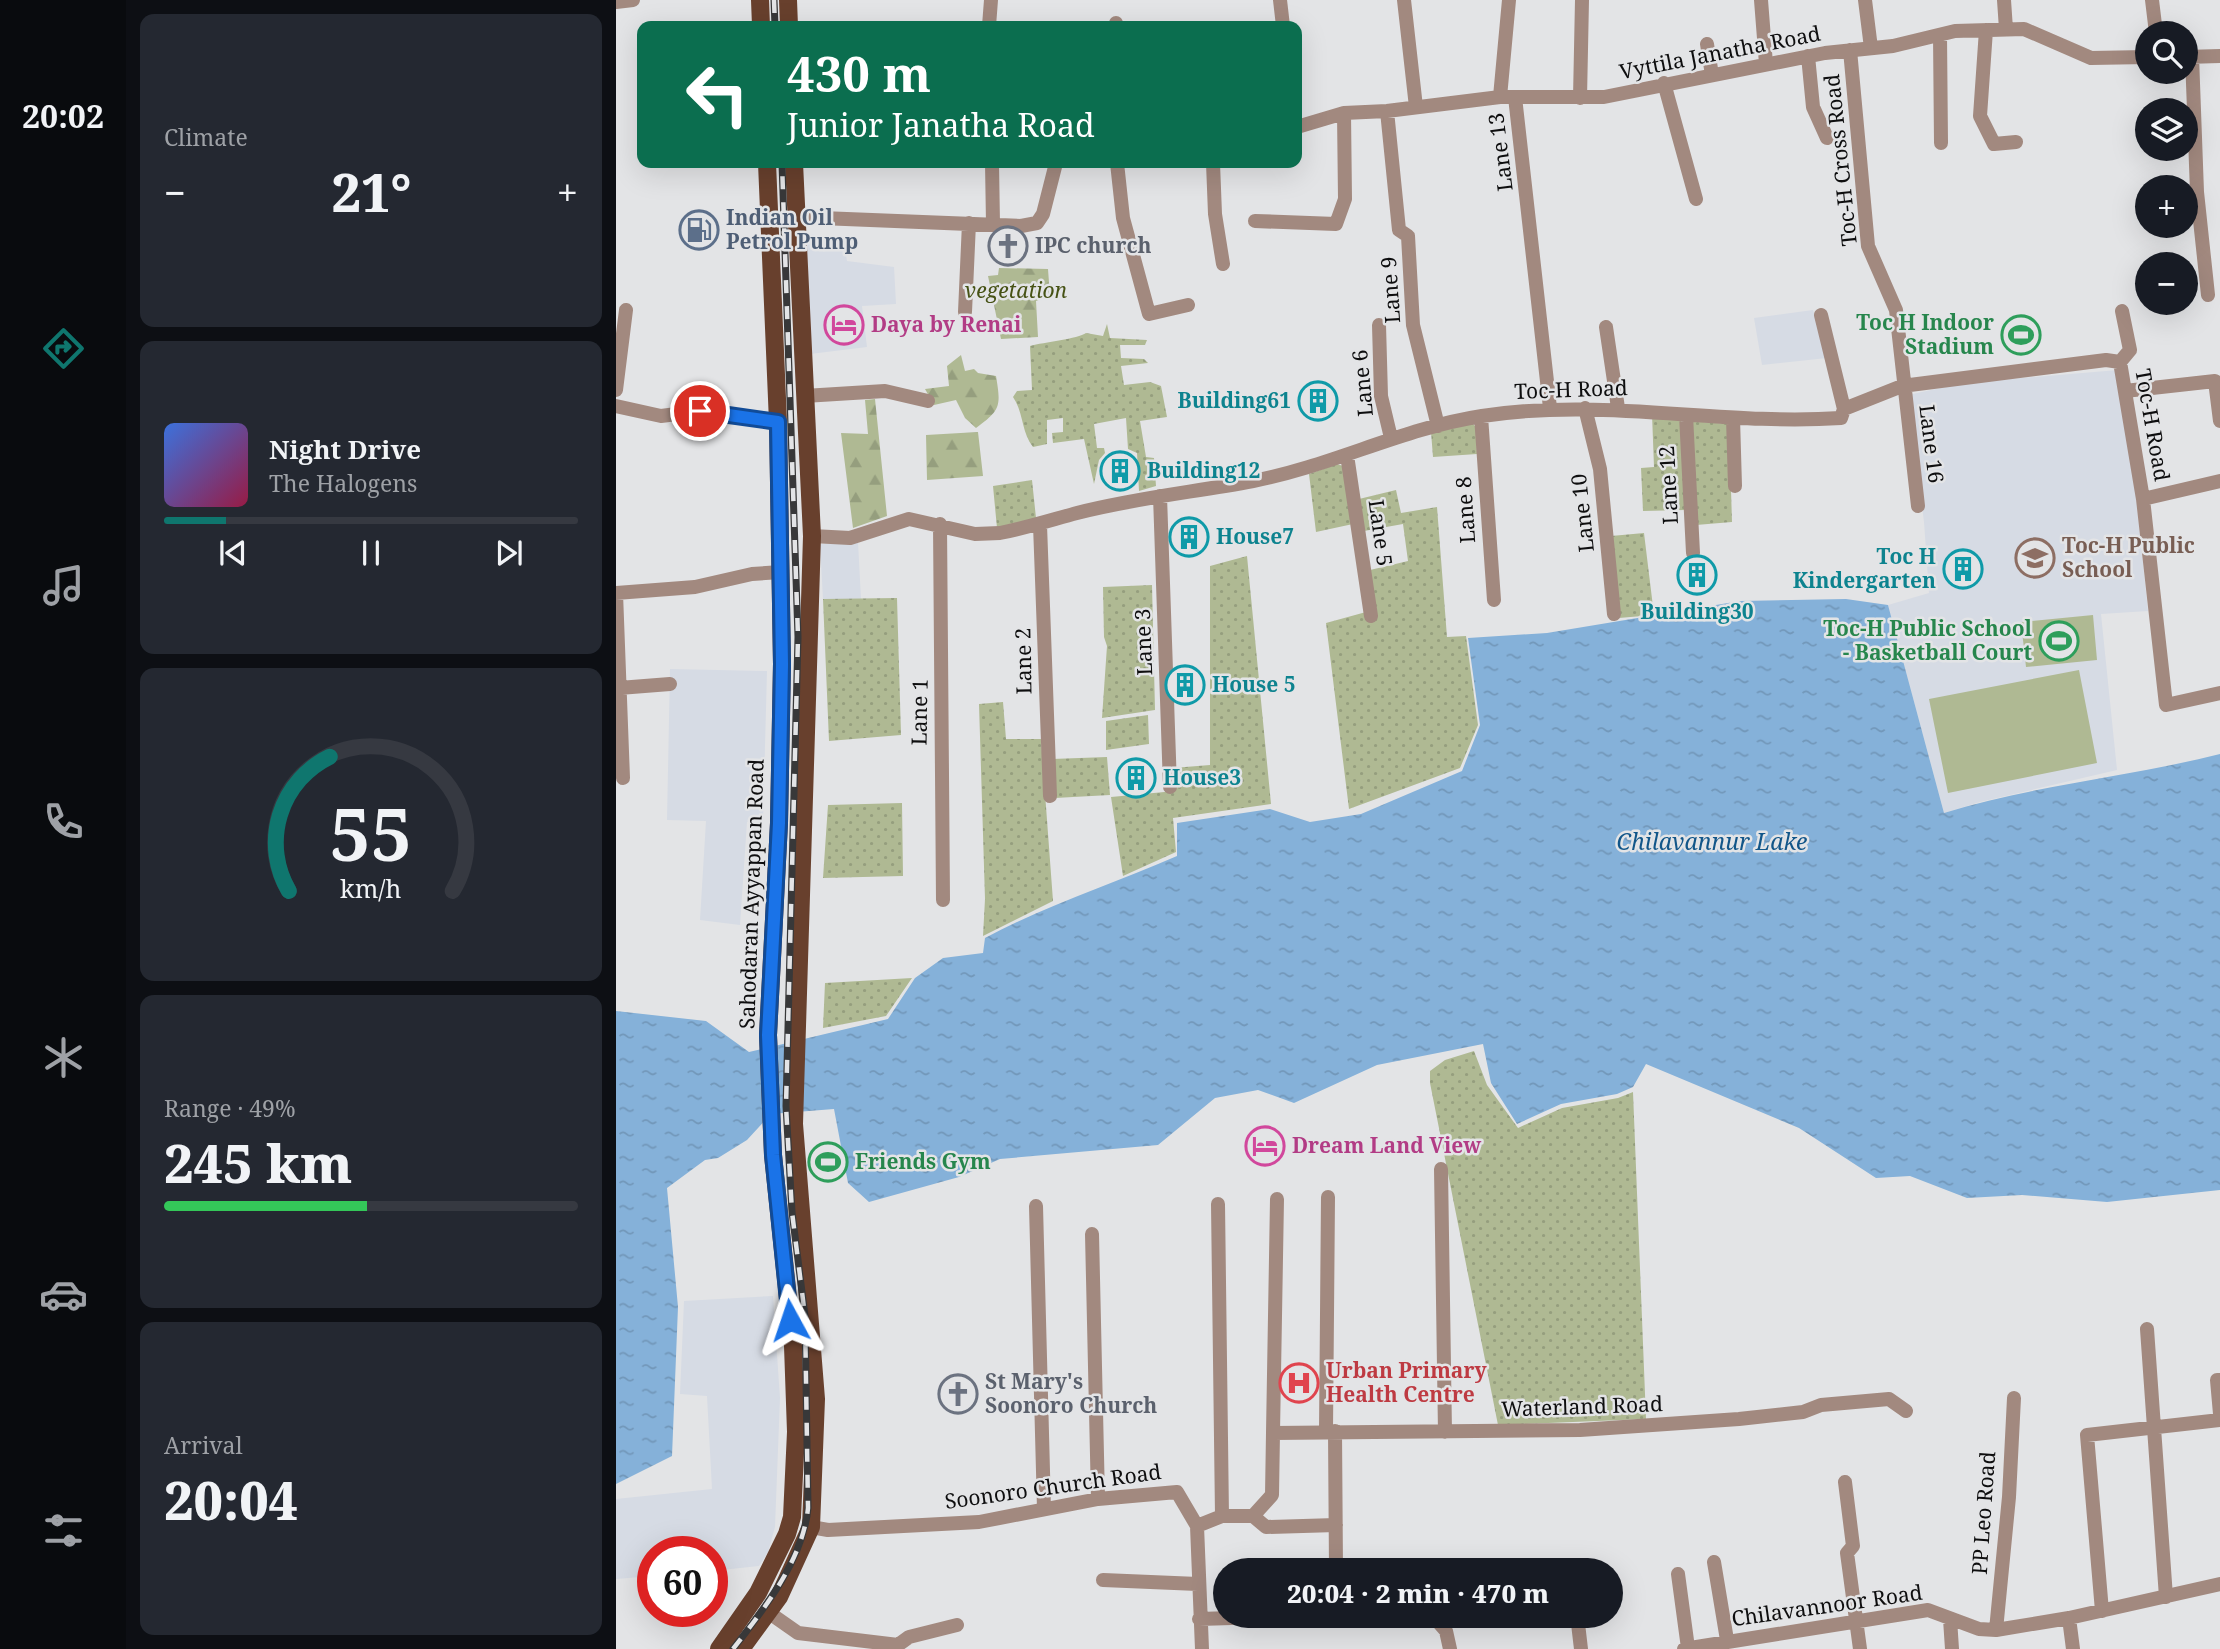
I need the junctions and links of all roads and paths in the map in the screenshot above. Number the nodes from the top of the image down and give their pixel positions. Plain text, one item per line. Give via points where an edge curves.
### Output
1 (633, 0) edge
2 (760, 0) edge
3 (788, 0) edge
4 (991, 0) edge
5 (1280, 0) edge
6 (1404, 0) edge
7 (1509, 0) edge
8 (1581, 0) edge
9 (1761, 0) edge
10 (1865, 0) edge
11 (2004, 0) edge
12 (2152, 0) edge
13 (616, 2) edge
14 (761, 21) edge
15 (789, 21) edge
16 (989, 21) edge
17 (1282, 21) edge
18 (2155, 21) edge
19 (2007, 29) junction
20 (1986, 30) junction
21 (1940, 35) junction
22 (1707, 44) dead end
23 (1871, 48) junction
24 (1850, 50) junction
25 (1808, 56) junction
26 (2220, 56) edge
27 (2135, 57) edge
28 (2198, 57) edge
29 (1766, 64) junction
30 (1712, 75) junction
31 (1664, 83) junction
32 (2191, 84) edge
33 (1508, 97) junction
34 (1580, 99) junction
35 (1416, 107) junction
36 (1387, 111) junction
37 (1344, 113) junction
38 (1302, 126) edge
39 (1828, 138) dead end
40 (2016, 142) dead end
41 (1941, 144) dead end
42 (767, 168) edge
43 (794, 168) edge
44 (992, 168) edge
45 (1055, 168) edge
46 (1118, 168) edge
47 (1213, 168) edge
48 (1696, 199) dead end
49 (796, 217) junction
50 (1255, 221) dead end
51 (969, 223) junction
52 (993, 224) junction
53 (1223, 264) dead end
54 (2208, 295) dead end
55 (1188, 304) dead end
56 (626, 310) dead end
57 (2122, 311) dead end
58 (965, 312) dead end
59 (1821, 315) dead end
60 (1379, 324) dead end
61 (1606, 327) dead end
62 (2120, 362) junction
63 (1902, 386) junction
64 (616, 390) edge
65 (2125, 390) junction
66 (804, 396) junction
67 (928, 401) dead end
68 (616, 406) edge
69 (1550, 408) junction
70 (1585, 408) junction
71 (1618, 408) junction
72 (1844, 409) junction
73 (1686, 415) junction
74 (1481, 416) junction
75 (1733, 418) junction
76 (2220, 421) edge
77 (778, 422) junction
78 (1438, 426) junction
79 (1391, 438) junction
80 (1348, 455) junction
81 (1735, 486) dead end
82 (2219, 486) edge
83 (1160, 496) junction
84 (2143, 499) junction
85 (1918, 506) dead end
86 (940, 524) junction
87 (1040, 525) junction
88 (812, 536) junction
89 (1693, 553) dead end
90 (781, 572) junction
91 (616, 593) edge
92 (1494, 600) dead end
93 (1614, 614) dead end
94 (1371, 617) dead end
95 (806, 679) junction
96 (782, 680) junction
97 (670, 684) dead end
98 (619, 688) junction
99 (2220, 693) edge
100 (623, 778) dead end
101 (1170, 787) dead end
102 (1050, 796) dead end
103 (943, 900) dead end
104 (1441, 1168) dead end
105 (1328, 1197) dead end
106 (1277, 1199) dead end
107 (1218, 1204) dead end
108 (1036, 1206) dead end
109 (1092, 1234) dead end
110 (2147, 1329) dead end
111 (2220, 1380) edge
112 (2014, 1398) dead end
113 (1906, 1411) dead end
114 (2220, 1414) edge
115 (2220, 1420) edge
116 (2152, 1427) junction
117 (1331, 1431) junction
118 (1444, 1432) junction
119 (1273, 1433) junction
120 (1845, 1482) dead end
121 (1098, 1499) junction
122 (1044, 1509) junction
123 (1222, 1516) junction
124 (1253, 1516) junction
125 (1336, 1525) junction
126 (1197, 1526) junction
127 (811, 1527) junction
128 (1336, 1558) edge
129 (1714, 1562) dead end
130 (1678, 1574) dead end
131 (1103, 1580) dead end
132 (1198, 1584) junction
133 (2220, 1584) edge
134 (2166, 1597) junction
135 (2102, 1611) junction
136 (768, 1612) junction
137 (2069, 1618) junction
138 (1199, 1619) junction
139 (1213, 1619) edge
140 (1950, 1619) junction
141 (1855, 1620) junction
142 (957, 1625) dead end
143 (1442, 1628) edge
144 (1579, 1628) edge
145 (1996, 1630) junction
146 (1727, 1640) junction
147 (898, 1647) edge
148 (719, 1649) edge
149 (741, 1649) edge
150 (1202, 1649) edge
151 (1450, 1649) edge
152 (1581, 1649) edge
153 (1686, 1649) edge
154 (1860, 1649) edge
155 (1952, 1649) edge
156 (2073, 1649) edge

1 - 13 street
2 - 14 main road
3 - 15 main road
4 - 16 street
5 - 17 street
6 - 35 street
7 - 33 street
8 - 34 street
9 - 29 street
10 - 23 street
11 - 19 street
12 - 18 street
19 - 20 street, Vyttila Janatha Road
19 - 27 street, Vyttila Janatha Road via 2024,29 2091,58
20 - 21 street, Vyttila Janatha Road
20 - 40 street via 1980,116 1994,144
21 - 23 street, Vyttila Janatha Road
21 - 41 street
22 - 30 street
23 - 24 street, Vyttila Janatha Road
24 - 25 street, Vyttila Janatha Road
24 - 63 street, Toc-H Cross Road via 1868,247 1896,310
25 - 29 street, Vyttila Janatha Road
25 - 39 street via 1814,107
26 - 28 street
29 - 30 street, Vyttila Janatha Road
30 - 31 street, Vyttila Janatha Road
31 - 34 street, Vyttila Janatha Road
31 - 48 street
32 - 54 street
33 - 34 street, Vyttila Janatha Road
33 - 35 street, Vyttila Janatha Road
33 - 69 street, Lane 13 via 1528,202
35 - 36 street, Vyttila Janatha Road
36 - 37 street, Vyttila Janatha Road
36 - 78 street, Lane 9 via 1399,230 1408,236 1413,326
37 - 38 street, Vyttila Janatha Road
37 - 50 street via 1345,199 1336,224
42 - 77 main road, Sahodaran Ayyappan Road
43 - 49 main road
44 - 52 street
45 - 52 street via 1037,223
46 - 55 street via 1123,218 1149,314
47 - 53 street
49 - 51 street
49 - 66 main road
51 - 52 street
51 - 58 street
56 - 64 street
57 - 62 street via 2130,350
59 - 72 street
60 - 79 street, Lane 6 via 1381,396
61 - 71 street
62 - 63 street, Toc-H Road via 2106,360
62 - 65 street, Toc-H Road
63 - 72 street, Toc-H Road
63 - 85 street, Lane 16
65 - 76 street via 2214,381
65 - 84 street, Toc-H Road
66 - 67 street via 885,391
66 - 88 main road
68 - 77 street via 661,416 700,411
69 - 70 street, Toc-H Road
69 - 74 street, Toc-H Road
70 - 71 street, Toc-H Road
70 - 93 street, Lane 10 via 1600,469
71 - 73 street, Toc-H Road
72 - 75 street, Toc-H Road via 1841,418
73 - 75 street, Toc-H Road
73 - 89 street, Lane 12
74 - 78 street, Toc-H Road
74 - 92 street, Lane 8
75 - 81 street
77 - 90 main road, Sahodaran Ayyappan Road
78 - 79 street, Toc-H Road
79 - 80 street, Toc-H Road
80 - 83 street, Toc-H Road via 1253,481
80 - 94 street, Lane 5
82 - 84 street, Toc-H Road
83 - 87 street, Toc-H Road
83 - 101 street, Lane 3
84 - 99 street via 2166,705
86 - 87 street, Toc-H Road via 975,534
86 - 88 street, Toc-H Road via 909,519 850,538
86 - 103 street, Lane 1
87 - 102 street, Lane 2
88 - 95 main road
90 - 91 street via 695,587
90 - 96 main road, Sahodaran Ayyappan Road
91 - 98 street
95 - 96 main road
95 - 127 main road via 794,1124 816,1399
96 - 148 main road, Sahodaran Ayyappan Road via 768,1035 793,1346 796,1432 792,1517 758,1593
97 - 98 street
98 - 100 street
104 - 118 street
105 - 117 street
106 - 119 street
107 - 123 street
108 - 122 street
109 - 121 street
110 - 116 street
111 - 114 street
112 - 145 street, PP Leo Road
113 - 118 street, Waterland Road via 1889,1399 1694,1422
115 - 116 street
116 - 134 street
116 - 135 street via 2087,1435
117 - 118 street, Waterland Road
117 - 119 street, Waterland Road
117 - 125 street
119 - 124 street via 1272,1495
120 - 141 street
121 - 122 street, Soonoro Church Road
121 - 126 street, Soonoro Church Road via 1177,1492
122 - 127 street, Soonoro Church Road via 979,1522 828,1530
123 - 124 street
123 - 126 street
124 - 125 street via 1266,1527
125 - 128 street
126 - 132 street
127 - 136 main road
129 - 146 street
130 - 153 street
131 - 132 street
132 - 138 street
133 - 134 street, Chilavannoor Road
134 - 135 street, Chilavannoor Road
135 - 137 street, Chilavannoor Road
136 - 147 street via 798,1633
136 - 149 main road
137 - 145 street, Chilavannoor Road
137 - 156 street
138 - 139 street
138 - 150 street
140 - 141 street, Chilavannoor Road via 1928,1610
140 - 145 street, Chilavannoor Road
140 - 155 street
141 - 146 street, Chilavannoor Road
141 - 154 street
142 - 147 street via 909,1637
143 - 151 street
144 - 152 street
146 - 153 street, Chilavannoor Road

